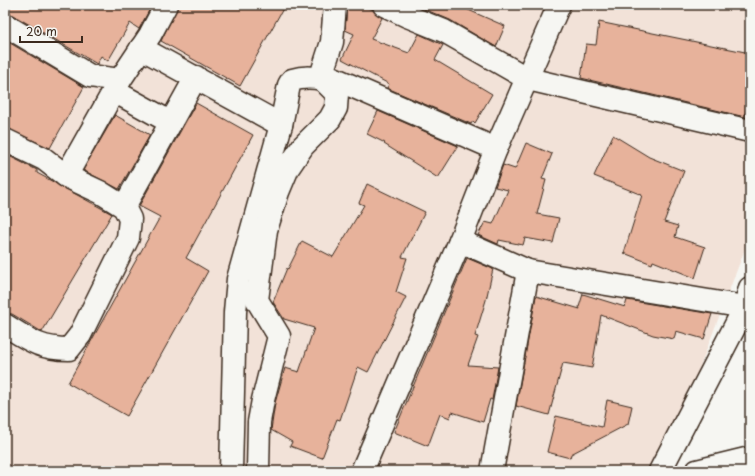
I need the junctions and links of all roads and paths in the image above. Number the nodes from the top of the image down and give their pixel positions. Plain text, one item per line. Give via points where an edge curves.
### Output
1 (166, 5) edge
2 (335, 5) edge
3 (384, 5) edge
4 (559, 5) edge
5 (5, 25) edge
6 (141, 48) junction
7 (322, 76) junction
8 (196, 77) junction
9 (528, 80) junction
10 (117, 85) junction
11 (170, 122) junction
12 (281, 125) junction
13 (750, 131) edge
14 (5, 140) edge
15 (496, 150) junction
16 (66, 176) junction
17 (124, 207) junction
18 (460, 241) junction
19 (528, 271) junction
20 (747, 298) edge
21 (5, 326) edge
22 (750, 458) edge
23 (230, 471) edge
24 (258, 471) edge
25 (362, 471) edge
26 (492, 471) edge
27 (660, 471) edge
28 (697, 471) edge

1 - 6 street
2 - 7 street via 332,42
3 - 9 street via 444,31
4 - 9 street
5 - 10 street via 90,76
6 - 8 street
6 - 10 street
7 - 12 street via 292,80
7 - 15 street
7 - 24 street via 337,94 336,108 330,119 303,146 288,168 266,230 257,300 279,336 262,400
8 - 11 street
8 - 12 street
9 - 13 street
9 - 15 street
10 - 11 street
10 - 16 street
11 - 17 street
12 - 23 street via 238,279 234,312
14 - 16 street via 44,159
15 - 18 street
16 - 17 street
17 - 21 street via 130,220 128,238 80,336 69,349 52,349 35,344
18 - 19 street
18 - 25 street
19 - 20 street
19 - 26 street
20 - 27 street
22 - 28 street

